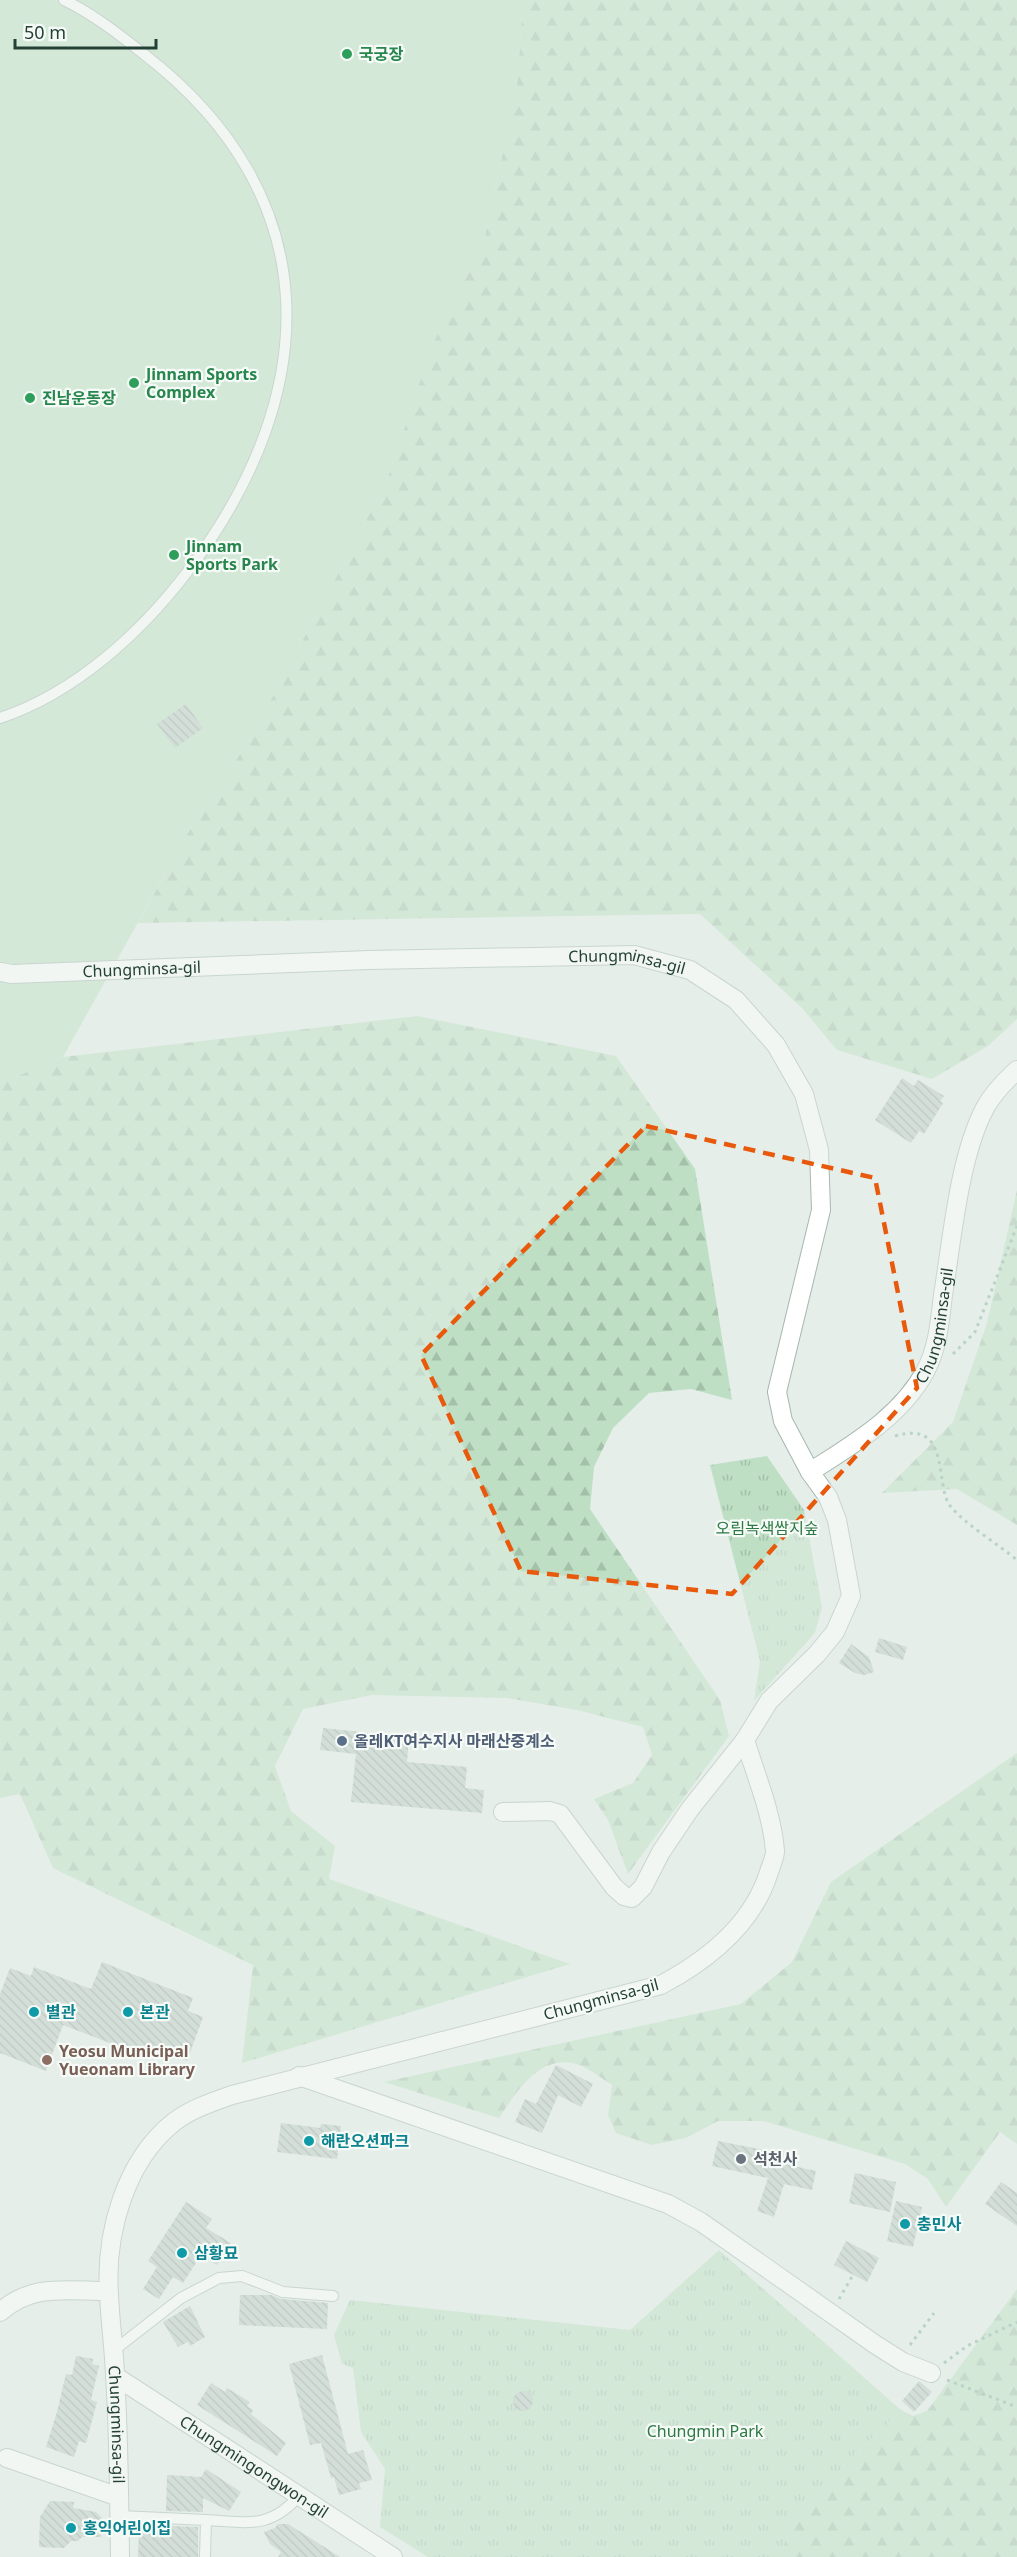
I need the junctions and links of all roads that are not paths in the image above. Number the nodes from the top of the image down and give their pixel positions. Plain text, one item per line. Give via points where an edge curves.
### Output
1 (64, 0) edge
2 (0, 718) edge
3 (0, 972) edge
4 (1017, 1070) edge
5 (810, 1472) junction
6 (745, 1740) junction
7 (503, 1812) dead end
8 (299, 2076) junction
9 (108, 2292) junction
10 (333, 2296) dead end
11 (0, 2312) edge
12 (113, 2351) junction
13 (931, 2373) road end
14 (116, 2376) junction
15 (8, 2458) dead end
16 (299, 2496) junction
17 (119, 2507) junction
18 (206, 2520) junction
19 (364, 2549) edge
20 (120, 2557) edge
21 (205, 2557) edge
22 (393, 2557) edge

1 - 2 lane via 120,36 176,80 216,123 238,154 264,204 282,257 288,308 286,346 275,403 249,473 209,544 148,619 115,649 43,700
3 - 5 street, Chungminsa-gil via 634,955 690,970 736,1000 776,1045 804,1094 819,1150 821,1210 777,1392 783,1421
4 - 5 street, Chungminsa-gil via 992,1096 977,1127 960,1197 937,1338 929,1362 909,1395 882,1422
5 - 6 street, Chungminsa-gil via 828,1497 837,1520 850,1596 835,1632 769,1701
6 - 7 street via 690,1809 632,1898 614,1887 560,1814
6 - 8 street, Chungminsa-gil via 775,1853 760,1899 749,1915 695,1965 639,1992
8 - 9 street, Chungminsa-gil via 202,2106 175,2121 156,2139 134,2170 121,2202
8 - 13 street via 668,2204 700,2222 876,2345
9 - 11 street via 42,2290 19,2298
9 - 12 street, Chungminsa-gil
10 - 12 lane via 283,2292 242,2277 219,2278 181,2298
12 - 14 street, Chungminsa-gil
14 - 16 street, Chungmingongwon-gil
14 - 17 street, Chungminsa-gil
15 - 17 street
16 - 18 lane via 283,2513 264,2520
16 - 19 street, Chungmingongwon-gil
17 - 18 lane
17 - 20 street, Chungminsa-gil
18 - 21 lane
19 - 22 street, Chungmingongwon-gil

